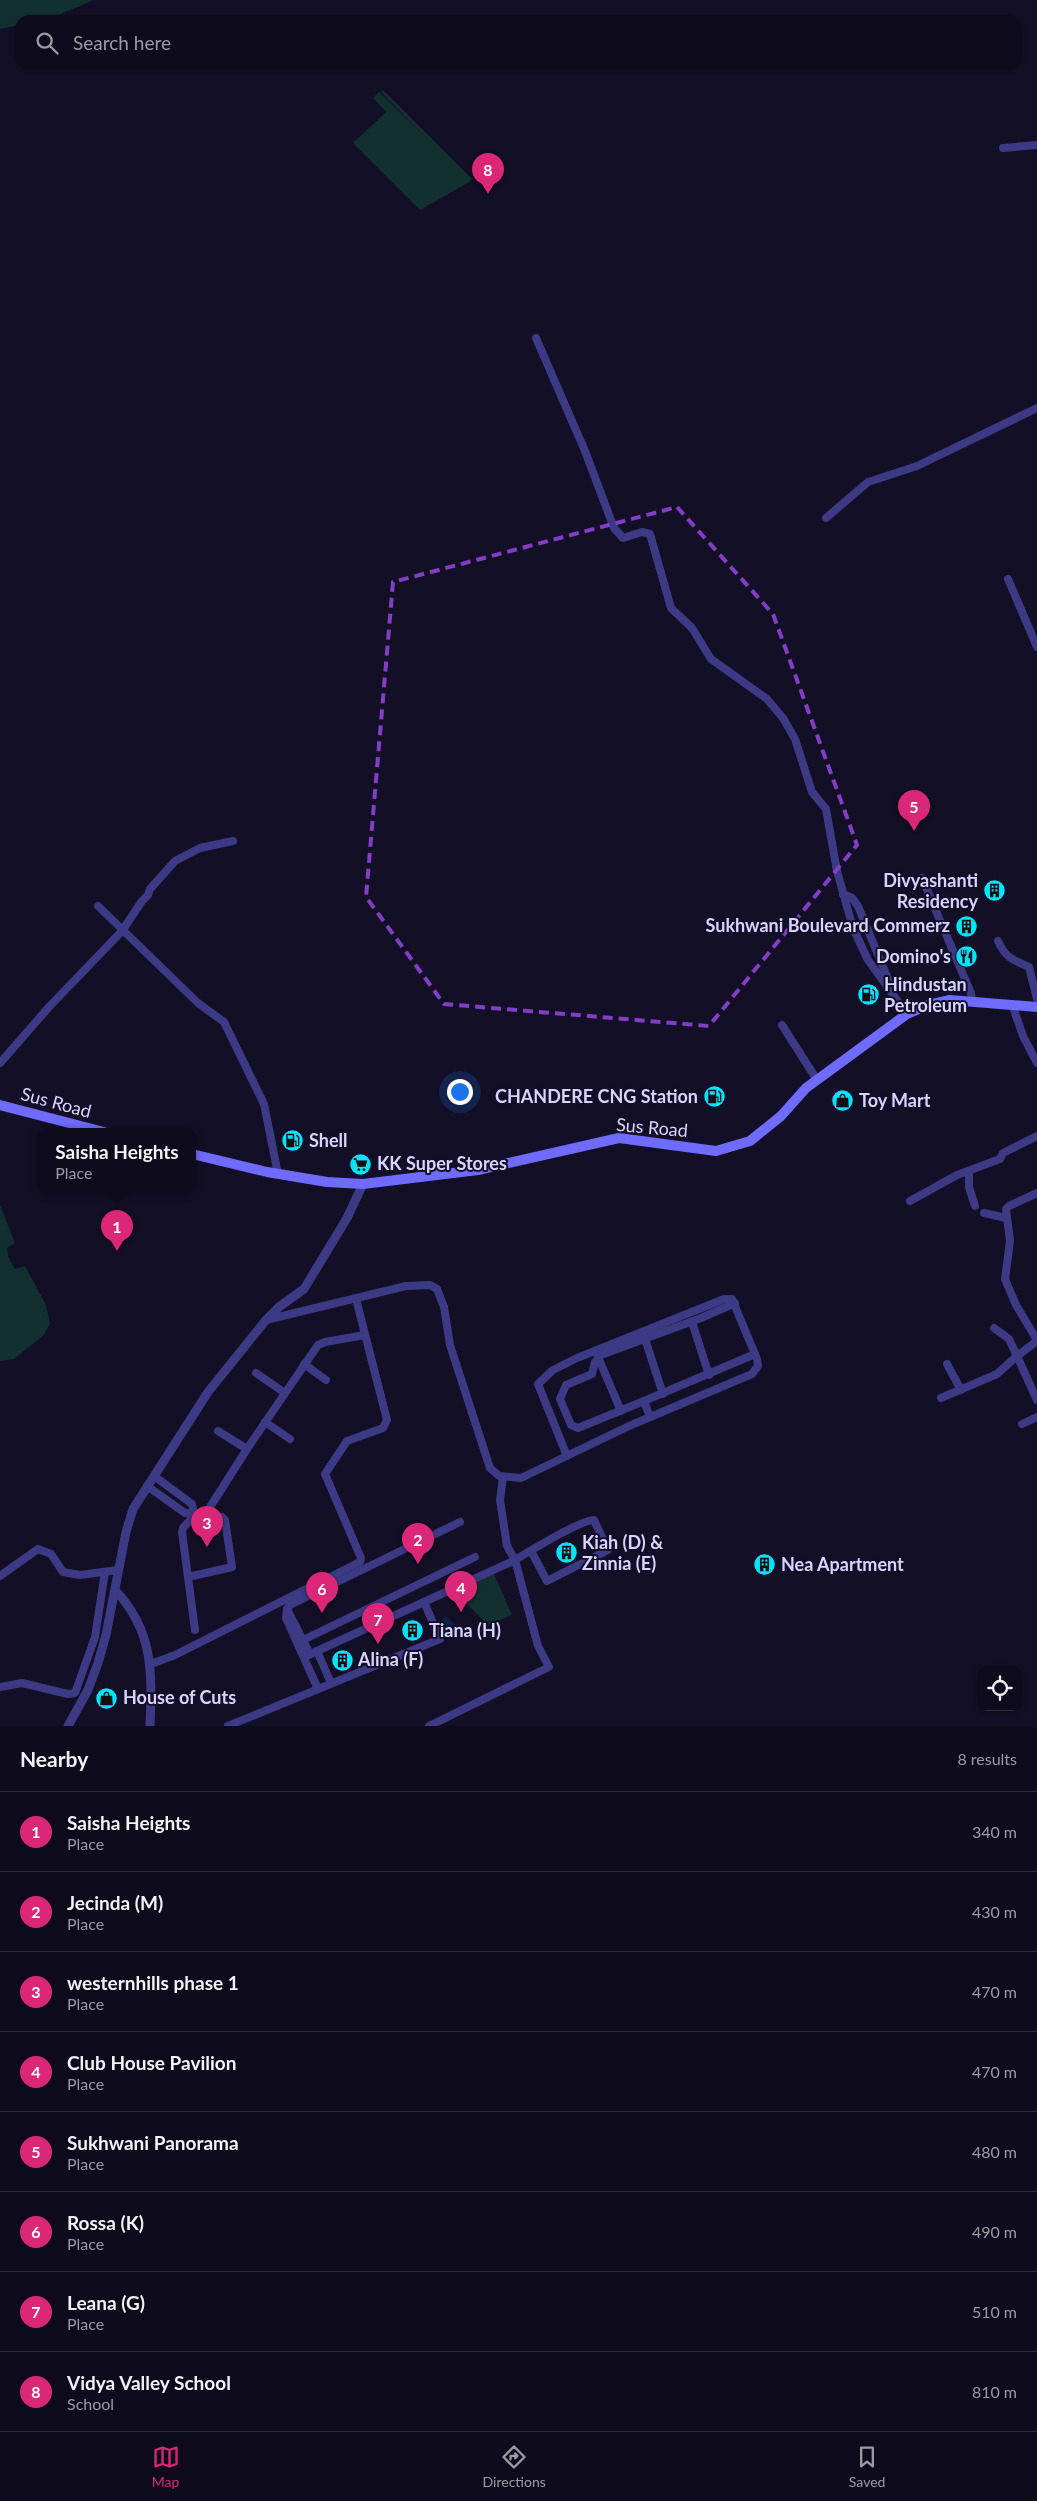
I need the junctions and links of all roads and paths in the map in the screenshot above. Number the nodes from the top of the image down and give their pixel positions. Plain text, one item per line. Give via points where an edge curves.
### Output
1 (1037, 145) edge
2 (1003, 148) dead end
3 (536, 338) dead end
4 (1037, 408) edge
5 (826, 518) dead end
6 (1008, 579) dead end
7 (1037, 647) edge
8 (234, 841) dead end
9 (922, 878) dead end
10 (844, 894) junction
11 (98, 906) dead end
12 (122, 931) junction
13 (998, 941) dead end
14 (888, 987) junction
15 (1037, 999) edge
16 (972, 1001) junction
17 (1012, 1004) junction
18 (1037, 1007) edge
19 (906, 1014) junction
20 (782, 1025) dead end
21 (0, 1063) edge
22 (1037, 1063) edge
23 (817, 1080) junction
24 (0, 1105) edge
25 (89, 1128) edge
26 (1037, 1136) edge
27 (196, 1155) edge
28 (969, 1171) junction
29 (278, 1174) junction
30 (363, 1184) junction
31 (1037, 1193) edge
32 (910, 1201) dead end
33 (975, 1206) dead end
34 (984, 1213) dead end
35 (1006, 1218) junction
36 (356, 1299) junction
37 (735, 1303) junction
38 (266, 1320) junction
39 (692, 1322) junction
40 (994, 1328) dead end
41 (365, 1335) junction
42 (645, 1339) junction
43 (1037, 1341) edge
44 (755, 1354) junction
45 (1017, 1356) junction
46 (598, 1357) junction
47 (304, 1364) junction
48 (947, 1364) dead end
49 (256, 1373) dead end
50 (709, 1375) junction
51 (326, 1380) dead end
52 (961, 1390) junction
53 (284, 1393) junction
54 (663, 1394) junction
55 (941, 1398) dead end
56 (1037, 1400) edge
57 (644, 1401) junction
58 (621, 1410) junction
59 (650, 1417) junction
60 (1037, 1417) edge
61 (264, 1422) junction
62 (1022, 1424) dead end
63 (218, 1431) dead end
64 (290, 1439) dead end
65 (246, 1449) junction
66 (567, 1456) junction
67 (154, 1476) junction
68 (503, 1477) junction
69 (147, 1486) junction
70 (195, 1514) junction
71 (206, 1514) junction
72 (460, 1522) dead end
73 (531, 1551) junction
74 (475, 1557) dead end
75 (515, 1560) junction
76 (118, 1570) junction
77 (105, 1572) junction
78 (0, 1576) edge
79 (188, 1577) junction
80 (115, 1590) junction
81 (424, 1602) junction
82 (287, 1609) junction
83 (195, 1630) dead end
84 (303, 1640) junction
85 (310, 1654) junction
86 (151, 1664) junction
87 (331, 1683) junction
88 (0, 1688) edge
89 (318, 1689) junction
90 (68, 1726) edge
91 (150, 1726) edge
92 (228, 1726) edge
93 (429, 1726) edge

1 - 2 street
3 - 10 street via 614,528 623,538 642,532 650,534 671,608 692,628 711,659 767,699 795,739 812,792 826,809
4 - 5 street via 917,466 868,482
6 - 7 street
8 - 12 street via 200,848 175,860 150,889
9 - 16 street
10 - 14 street via 853,928 868,960
10 - 14 street via 858,906 888,979
11 - 12 street
12 - 21 street
12 - 29 street via 198,1003 224,1022 264,1104
13 - 15 street via 1010,960 1028,967
14 - 19 street
16 - 17 main road, Sus Road
16 - 19 main road, Sus Road via 950,1000
17 - 18 main road, Sus Road
17 - 22 street
19 - 23 main road, Sus Road
20 - 23 street
23 - 30 main road, Sus Road via 781,1116 750,1140 716,1151 618,1138 478,1170
24 - 25 main road, Sus Road
26 - 28 street via 1003,1153 1000,1159
27 - 29 main road, Sus Road
28 - 32 street
28 - 33 street via 969,1187
29 - 30 main road, Sus Road
30 - 38 street via 304,1289
31 - 35 street via 1009,1206
34 - 35 street
35 - 43 street via 1010,1241 1006,1279 1016,1305
36 - 38 street
36 - 41 street
36 - 68 street via 419,1284 437,1289 444,1306 450,1345 490,1468
37 - 39 street
37 - 44 street
37 - 66 street via 732,1298 724,1299 553,1370 538,1384
38 - 67 street via 208,1392
39 - 42 street
39 - 50 street
40 - 45 street via 1009,1340
41 - 47 street via 321,1343
41 - 86 street via 386,1424 376,1432 347,1441 324,1474 360,1562
42 - 46 street
42 - 54 street
43 - 45 street
44 - 50 street
44 - 59 street via 758,1366 752,1374
45 - 52 street via 997,1374
45 - 56 street
46 - 58 street
46 - 58 street via 592,1374 566,1385 562,1394 560,1399 570,1425 578,1428
47 - 51 street
47 - 53 street
48 - 52 street
49 - 53 street
50 - 54 street
52 - 55 street
53 - 61 street
54 - 57 street
57 - 58 street
57 - 59 street
59 - 66 street
60 - 62 street
61 - 64 street
61 - 65 street
63 - 65 street
65 - 71 street
66 - 68 street via 521,1478
67 - 69 street
67 - 70 street via 192,1504
68 - 75 street via 500,1500 506,1546
69 - 70 street via 185,1513
69 - 76 street via 133,1509
70 - 71 street
70 - 79 street via 182,1532
71 - 79 street via 225,1520 232,1567
72 - 82 street via 290,1604
73 - 73 street via 547,1581 608,1550 593,1519
73 - 75 street
74 - 84 street
75 - 81 street
75 - 93 street via 538,1646 549,1667
76 - 77 street
76 - 80 street
77 - 78 street via 80,1575 63,1572 51,1554 38,1549
77 - 88 street via 94,1637 75,1693 22,1682
79 - 83 street
80 - 86 street via 138,1619
80 - 90 street via 98,1663 88,1690
81 - 85 street
81 - 87 street via 440,1639
82 - 84 street
82 - 85 street via 286,1618
84 - 85 street
85 - 87 street
85 - 89 street
86 - 91 street
87 - 89 street
89 - 92 street

